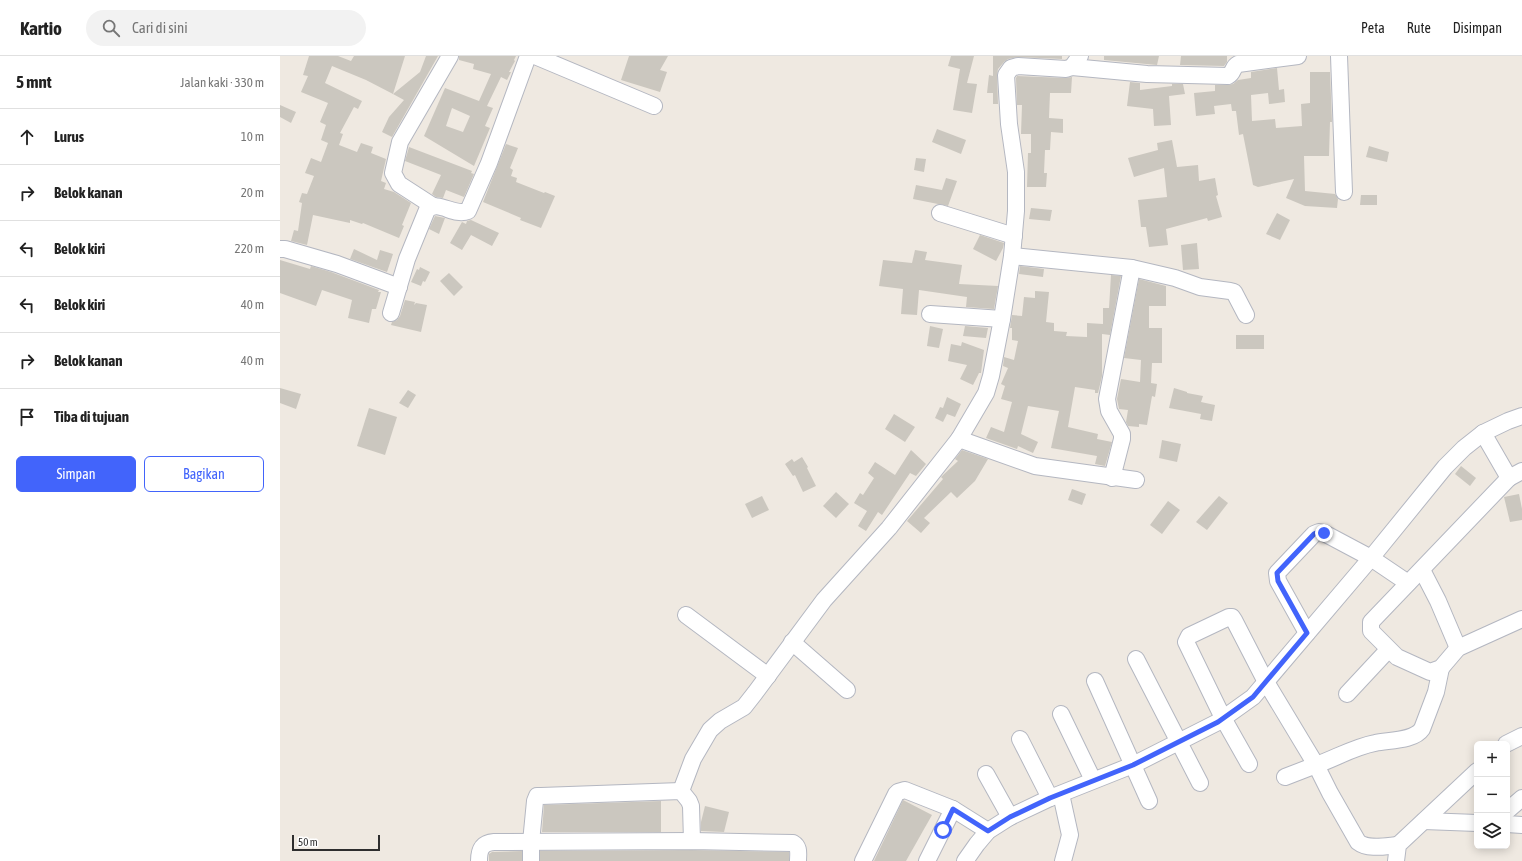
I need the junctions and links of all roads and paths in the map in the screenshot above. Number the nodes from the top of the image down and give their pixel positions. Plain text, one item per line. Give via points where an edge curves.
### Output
1 (450, 56) edge
2 (528, 56) edge
3 (534, 56) edge
4 (1298, 56) edge
5 (1339, 56) edge
6 (1076, 62) edge
7 (654, 106) dead end
8 (1344, 192) dead end
9 (433, 206) junction
10 (940, 213) dead end
11 (1014, 236) junction
12 (280, 249) edge
13 (1012, 256) junction
14 (1132, 268) junction
15 (399, 287) junction
16 (391, 313) dead end
17 (930, 314) dead end
18 (1246, 315) dead end
19 (1002, 320) junction
20 (1522, 416) edge
21 (1483, 433) junction
22 (959, 439) junction
23 (1516, 474) edge
24 (1112, 478) junction
25 (1136, 480) dead end
26 (1371, 558) junction
27 (1422, 570) junction
28 (1408, 583) junction
29 (686, 615) dead end
30 (1522, 619) edge
31 (1307, 633) junction
32 (792, 642) junction
33 (1458, 648) junction
34 (1388, 650) junction
35 (1136, 658) dead end
36 (1441, 668) junction
37 (768, 676) junction
38 (1095, 680) dead end
39 (1266, 682) junction
40 (848, 690) dead end
41 (1347, 694) dead end
42 (1061, 714) dead end
43 (1223, 718) junction
44 (1522, 736) edge
45 (1020, 739) dead end
46 (1179, 742) junction
47 (1510, 742) edge
48 (1248, 764) dead end
49 (1133, 765) junction
50 (1316, 765) junction
51 (986, 774) dead end
52 (1474, 774) edge
53 (1285, 777) dead end
54 (1093, 780) junction
55 (1200, 783) dead end
56 (684, 784) junction
57 (1056, 796) junction
58 (1522, 798) edge
59 (1149, 801) dead end
60 (1510, 808) edge
61 (953, 809) junction
62 (1010, 817) junction
63 (1424, 821) junction
64 (1474, 823) edge
65 (1510, 824) edge
66 (1522, 825) edge
67 (988, 831) junction
68 (692, 841) junction
69 (531, 842) junction
70 (1397, 853) edge
71 (967, 860) edge
72 (479, 861) edge
73 (531, 861) edge
74 (798, 861) edge
75 (863, 861) edge
76 (927, 861) edge
77 (1063, 861) edge

1 - 9 street via 400,142 393,173 399,184
2 - 9 street via 489,163 468,211 459,213
3 - 7 street
4 - 6 street via 1238,64 1228,76 1147,74
5 - 8 street
6 - 11 street via 1066,69 1018,66 1011,68 1006,75 1009,124 1016,172
9 - 15 street via 427,210
10 - 11 street
11 - 13 street
12 - 15 street via 337,264
13 - 14 street
13 - 19 street
14 - 18 street via 1200,287 1234,292
14 - 24 street via 1107,399 1109,411 1122,434
15 - 16 street
17 - 19 street
19 - 22 street via 992,376 986,393
20 - 21 street
21 - 23 street
21 - 26 street via 1445,467
22 - 24 street via 1035,466
22 - 32 street via 889,528 824,600
23 - 27 street
24 - 25 street
26 - 28 street
26 - 31 street
26 - 31 street via 1318,532 1277,573 1278,581
27 - 28 street
27 - 33 street
28 - 34 street via 1371,622 1371,631
29 - 37 street
30 - 33 street
31 - 39 street
32 - 37 street
32 - 40 street
33 - 36 street
34 - 36 street via 1401,660 1430,672
34 - 41 street
35 - 46 street
36 - 50 street via 1436,692 1419,733 1413,737 1373,743
37 - 56 street via 744,707 710,730 693,759
38 - 49 street
39 - 43 street via 1253,697
39 - 43 street via 1232,617 1187,638 1187,645
39 - 50 street
42 - 54 street
43 - 46 street
43 - 48 street
44 - 47 street
45 - 57 street
46 - 49 street
46 - 55 street
49 - 54 street
49 - 59 street
50 - 53 street
50 - 70 street via 1358,842
51 - 62 street
52 - 63 street
54 - 57 street
56 - 68 street via 691,806
56 - 69 street via 537,796
57 - 62 street
57 - 77 street via 1070,835
58 - 60 street
61 - 67 street
61 - 75 street via 905,790 898,792
61 - 76 street
62 - 67 street
63 - 64 street
63 - 70 street
65 - 66 street
67 - 71 street
68 - 69 street
68 - 74 street via 792,843 797,846
69 - 72 street via 488,842 481,847
69 - 73 street

